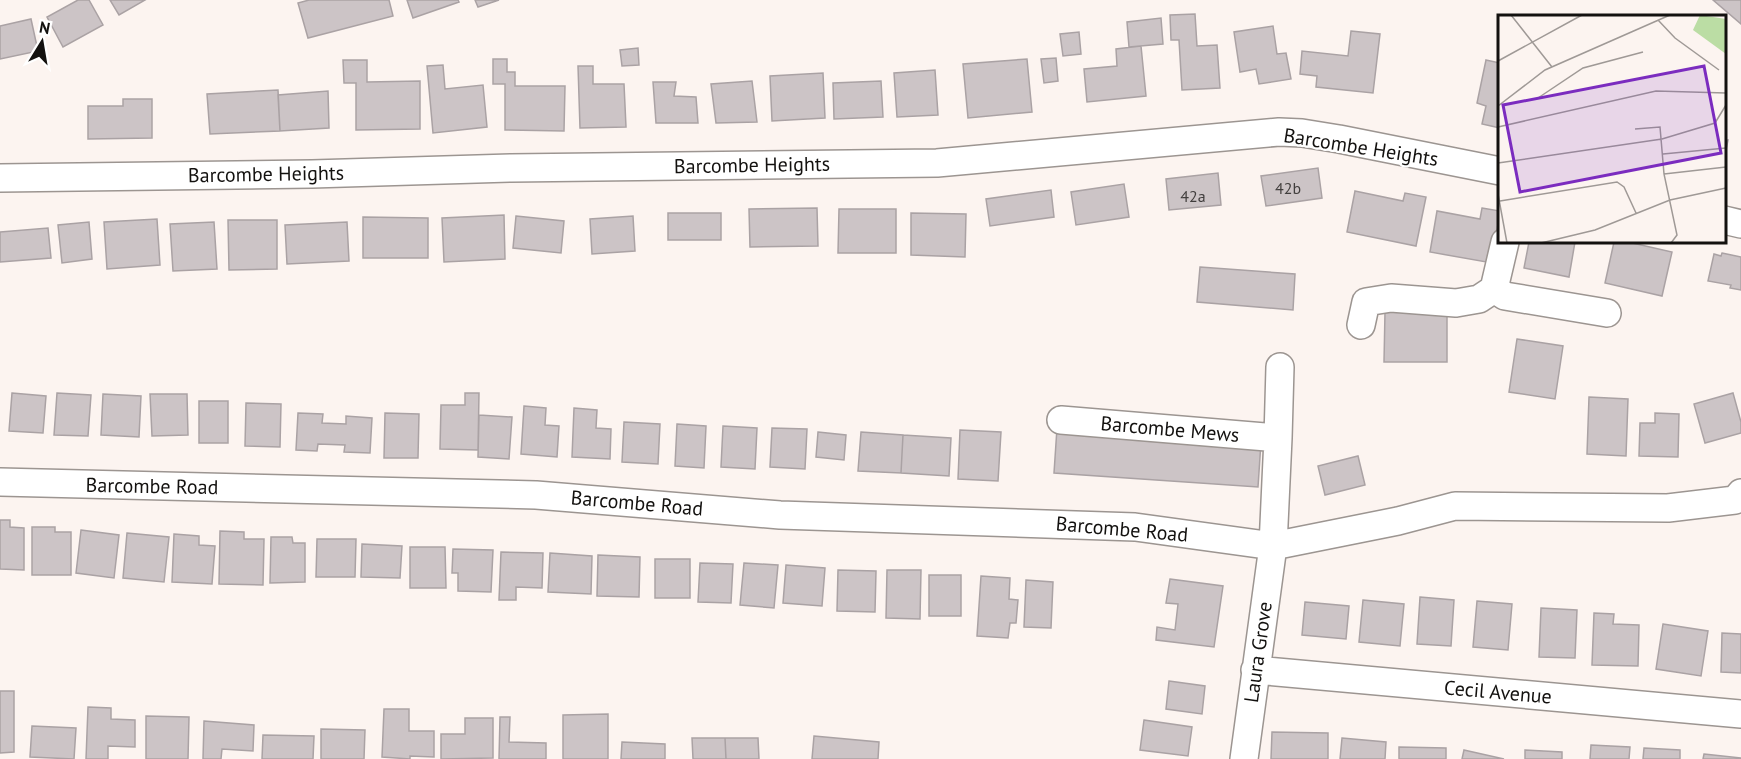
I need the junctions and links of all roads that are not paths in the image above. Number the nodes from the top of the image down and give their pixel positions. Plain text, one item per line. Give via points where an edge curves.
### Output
1 (1498, 171) edge
2 (0, 178) edge
3 (1726, 220) edge
4 (1741, 224) edge
5 (1505, 243) edge
6 (1494, 289) junction
7 (1607, 313) dead end
8 (1361, 325) dead end
9 (1280, 367) dead end
10 (1061, 420) dead end
11 (1278, 438) junction
12 (0, 482) edge
13 (1741, 493) edge
14 (1273, 546) junction
15 (1255, 670) junction
16 (1741, 714) edge
17 (1244, 759) edge

1 - 2 street, Barcombe Heights via 1340,139 1279,132 937,163
3 - 4 street
5 - 6 street
6 - 7 street via 1505,296
6 - 8 street via 1479,299 1456,303 1391,298 1366,302
9 - 11 street
10 - 11 street, Barcombe Mews
11 - 14 street
12 - 14 street, Barcombe Road via 536,495 780,515 1135,527
13 - 14 street via 1735,500 1668,508 1455,506
14 - 15 street, Laura Grove
15 - 16 street, Cecil Avenue
15 - 17 street, Laura Grove

